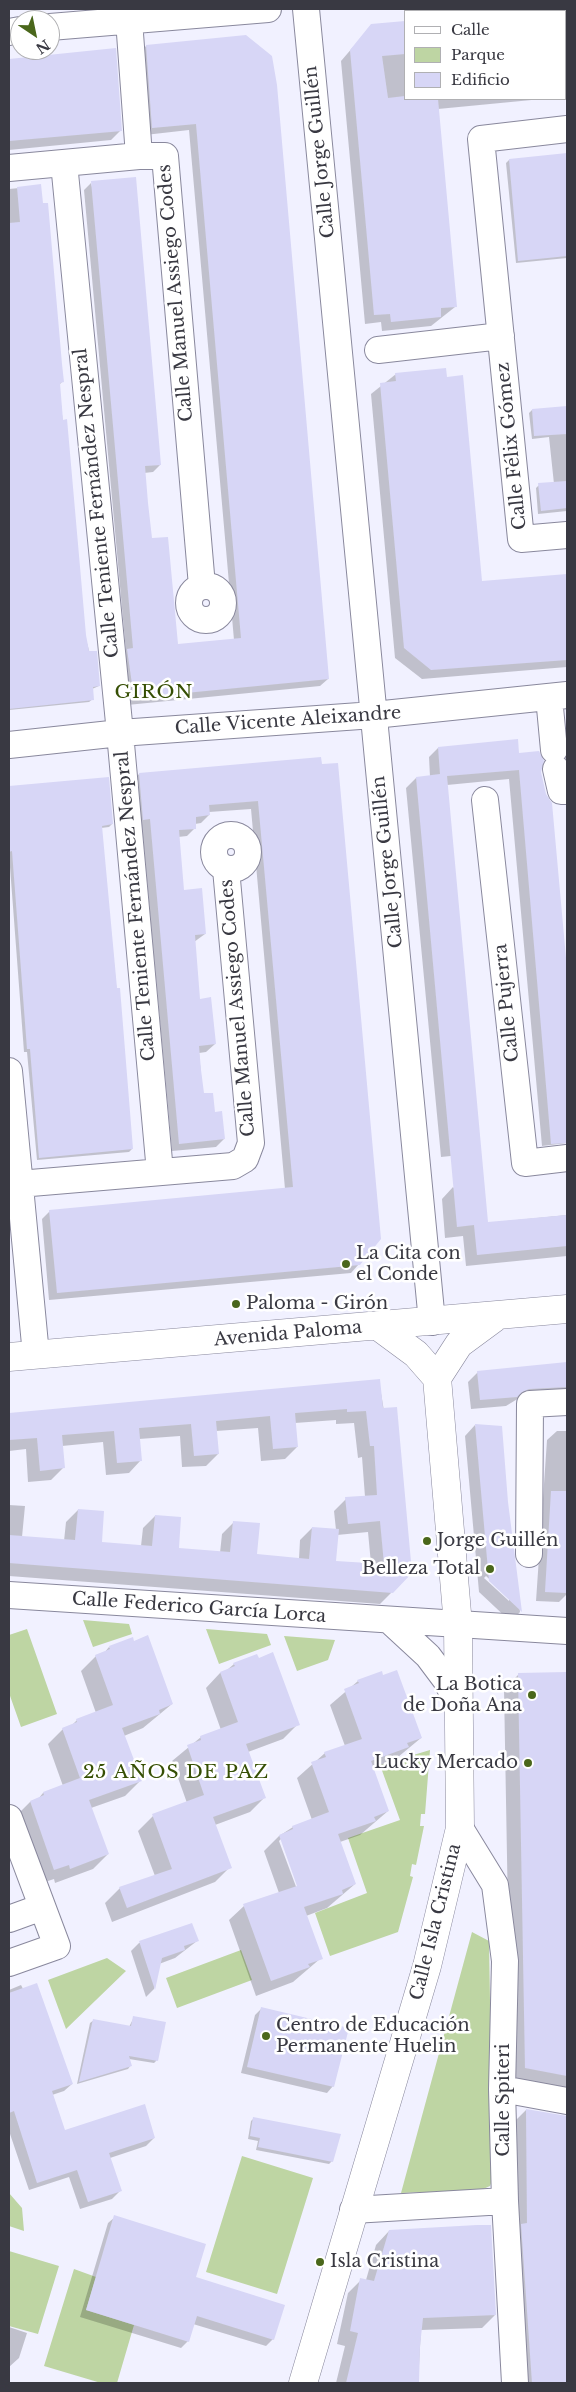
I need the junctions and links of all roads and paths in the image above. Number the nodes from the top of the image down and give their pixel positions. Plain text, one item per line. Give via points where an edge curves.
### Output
1 (268, 9) edge
2 (306, 9) edge
3 (180, 12) edge
4 (129, 20) junction
5 (60, 21) edge
6 (567, 129) edge
7 (139, 156) junction
8 (64, 163) junction
9 (9, 168) edge
10 (334, 296) junction
11 (501, 336) junction
12 (378, 350) junction
13 (344, 402) junction
14 (567, 535) edge
15 (202, 586) dead end
16 (558, 696) edge
17 (374, 716) junction
18 (120, 734) junction
19 (9, 745) edge
20 (559, 770) edge
21 (485, 800) dead end
22 (226, 869) dead end
23 (9, 1071) edge
24 (567, 1158) edge
25 (160, 1172) junction
26 (20, 1184) junction
27 (567, 1309) edge
28 (499, 1315) junction
29 (432, 1322) junction
30 (378, 1326) junction
31 (36, 1355) junction
32 (9, 1357) edge
33 (437, 1378) junction
34 (567, 1402) edge
35 (529, 1554) dead end
36 (9, 1595) edge
37 (389, 1620) junction
38 (458, 1625) junction
39 (567, 1630) edge
40 (458, 1704) junction
41 (9, 1818) edge
42 (460, 1828) junction
43 (42, 1908) junction
44 (9, 1919) edge
45 (9, 1963) edge
46 (502, 2089) junction
47 (567, 2101) edge
48 (505, 2201) junction
49 (353, 2210) junction
50 (303, 2383) edge
51 (515, 2383) edge

1 - 3 street
2 - 10 street, Calle Jorge Guillén
3 - 4 street
4 - 5 street
4 - 7 street
6 - 11 street via 481,139
7 - 8 street, Calle Manuel Assiego Codes
7 - 15 street, Calle Manuel Assiego Codes via 165,156
8 - 9 street, Calle Manuel Assiego Codes
8 - 18 street, Calle Teniente Fernández Nespral
10 - 12 street, Calle Jorge Guillén via 346,326 357,339
10 - 13 street, Calle Jorge Guillén
11 - 12 street
11 - 14 street, Calle Félix Gómez via 521,539
12 - 13 street, Calle Jorge Guillén via 352,372
13 - 17 street, Calle Jorge Guillén
16 - 17 street, Calle Vicente Aleixandre
16 - 20 street
17 - 18 street, Calle Vicente Aleixandre
17 - 29 street, Calle Jorge Guillén
18 - 19 street, Calle Vicente Aleixandre
18 - 25 street, Calle Teniente Fernández Nespral
21 - 24 street, Calle Pujerra via 525,1163
22 - 25 street, Calle Manuel Assiego Codes via 251,1143 245,1159 233,1166
23 - 26 street
25 - 26 street, Calle Manuel Assiego Codes
26 - 31 street
27 - 28 street, Avenida Paloma
28 - 29 street, Avenida Paloma
28 - 33 street via 459,1344
29 - 30 street, Avenida Paloma
30 - 31 street, Avenida Paloma
30 - 33 street via 416,1354
31 - 32 street, Avenida Paloma
33 - 38 street
34 - 35 street via 530,1404
36 - 37 street, Calle Federico García Lorca
37 - 38 street, Calle Federico García Lorca
37 - 40 street via 428,1656 446,1680
38 - 39 street, Calle Federico García Lorca
38 - 40 street, Calle Isla Cristina
40 - 42 street, Calle Isla Cristina
41 - 43 street
42 - 46 street, Calle Spiteri via 495,1885 505,1961
42 - 49 street, Calle Isla Cristina via 427,1966
43 - 44 street
43 - 45 street via 57,1946
46 - 47 street
46 - 48 street, Calle Spiteri
48 - 49 street
48 - 51 street, Calle Spiteri
49 - 50 street, Calle Isla Cristina

